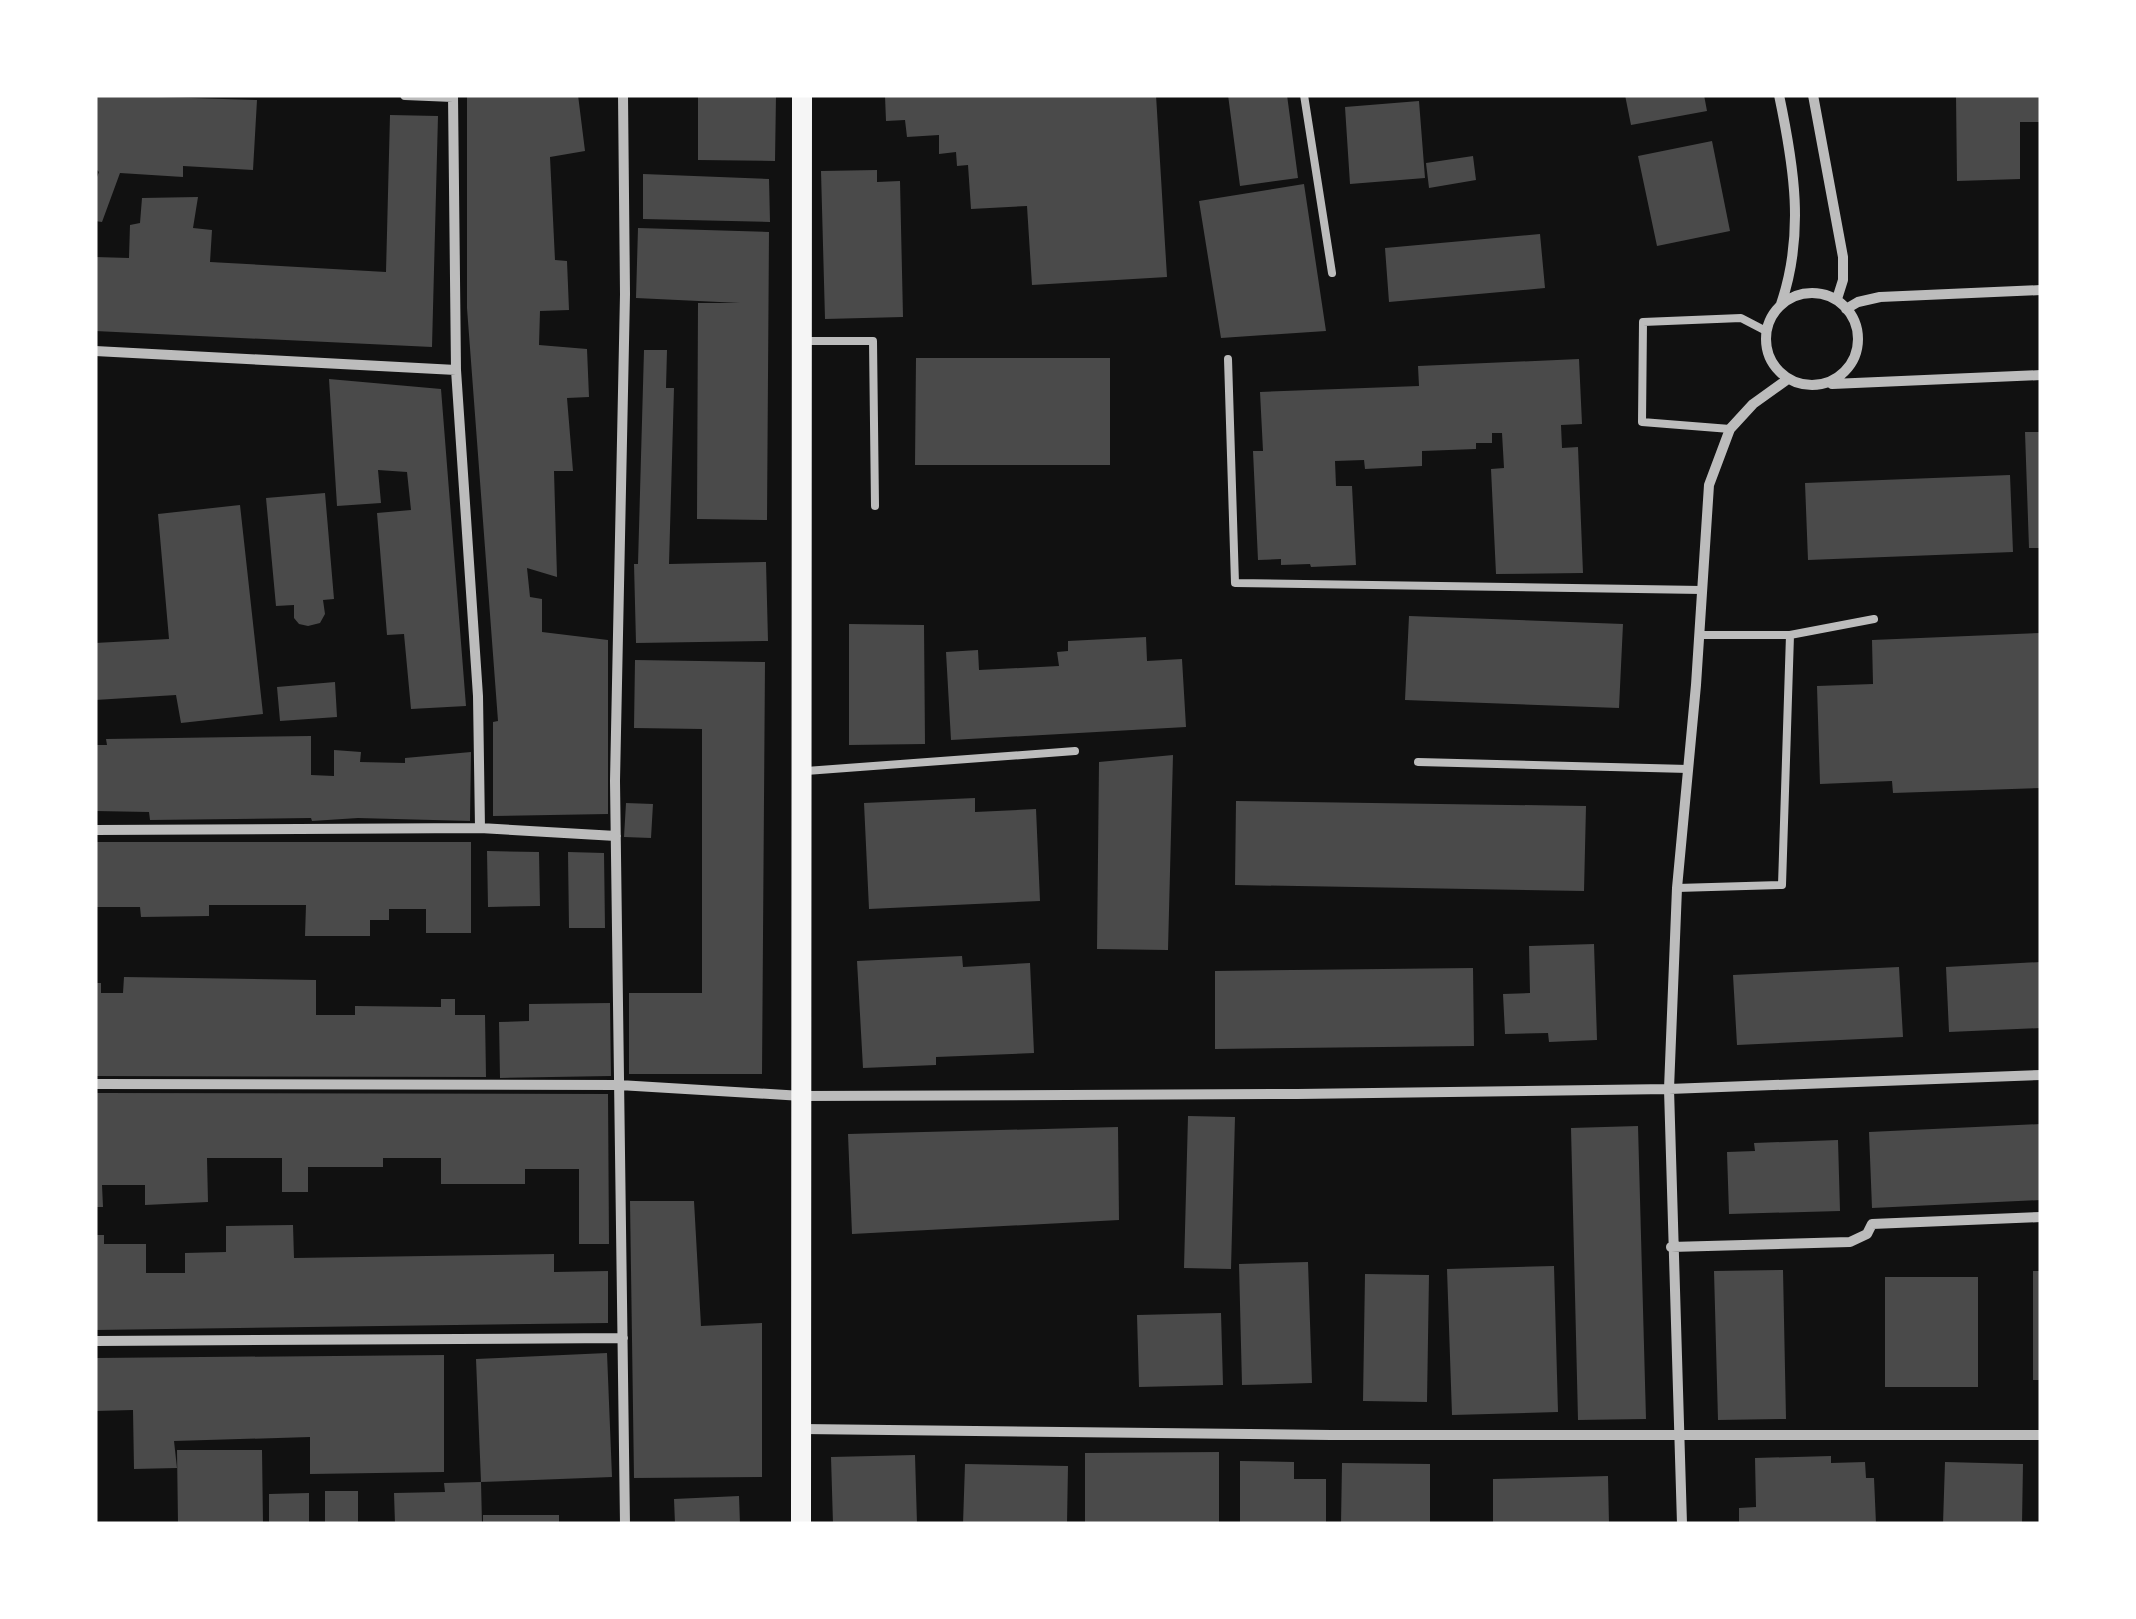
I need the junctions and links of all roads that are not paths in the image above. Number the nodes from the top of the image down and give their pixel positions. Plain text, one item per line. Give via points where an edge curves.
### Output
1 (405, 95) edge
2 (623, 95) edge
3 (802, 95) edge
4 (1304, 95) edge
5 (1780, 95) edge
6 (1813, 95) edge
7 (452, 96) edge
8 (1332, 273) dead end
9 (2041, 290) edge
10 (1837, 300) junction
11 (1781, 304) junction
12 (1846, 309) junction
13 (1766, 331) junction
14 (803, 341) junction
15 (95, 350) edge
16 (1228, 359) dead end
17 (456, 370) junction
18 (2041, 375) edge
19 (1788, 379) junction
20 (1821, 385) junction
21 (1730, 429) junction
22 (875, 506) dead end
23 (1702, 590) junction
24 (1874, 618) dead end
25 (1700, 635) junction
26 (1790, 635) junction
27 (1074, 751) dead end
28 (1418, 762) dead end
29 (1688, 769) junction
30 (801, 772) junction
31 (480, 828) junction
32 (95, 830) edge
33 (616, 836) junction
34 (1677, 888) junction
35 (2041, 1075) edge
36 (95, 1084) edge
37 (619, 1085) junction
38 (1669, 1090) junction
39 (802, 1096) junction
40 (2041, 1217) edge
41 (1671, 1247) junction
42 (622, 1338) junction
43 (95, 1341) edge
44 (802, 1430) junction
45 (1679, 1434) junction
46 (2041, 1435) edge
47 (625, 1524) edge
48 (801, 1524) edge
49 (1682, 1524) edge

1 - 7 street
2 - 33 street
3 - 14 main road
4 - 8 lane
5 - 11 street via 1797,211
6 - 10 street via 1843,257
7 - 17 street
9 - 12 street via 1880,297
10 - 11 street via 1808,293
10 - 12 street
11 - 13 street
12 - 20 street via 1858,347 1846,371
13 - 19 street via 1770,358
13 - 21 lane via 1741,318 1642,322 1642,422
14 - 22 lane via 874,341
14 - 30 main road
15 - 17 street
16 - 23 lane via 1235,583
17 - 31 street
18 - 20 street
19 - 20 street
19 - 21 street
21 - 23 street via 1710,485
23 - 25 street
24 - 26 lane
25 - 26 lane
25 - 29 street
26 - 34 lane via 1782,885
27 - 30 lane
28 - 29 lane
29 - 34 street
30 - 39 main road
31 - 32 street
31 - 33 street
33 - 37 street
34 - 38 street
35 - 38 street
36 - 37 street
37 - 39 street
37 - 42 street
38 - 39 street
38 - 41 street
39 - 44 main road
40 - 41 street via 1872,1224 1868,1234 1850,1242
41 - 45 street
42 - 43 street
42 - 47 street
44 - 45 street
44 - 48 main road
45 - 46 street
45 - 49 street

